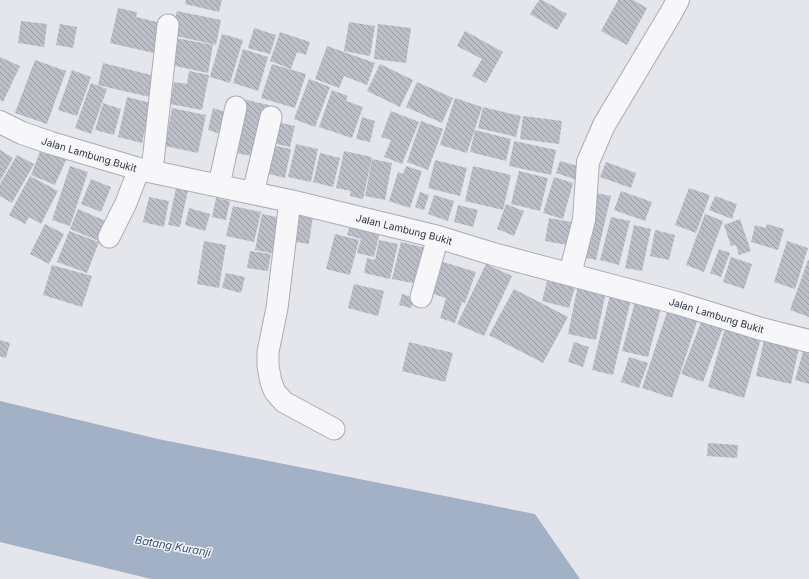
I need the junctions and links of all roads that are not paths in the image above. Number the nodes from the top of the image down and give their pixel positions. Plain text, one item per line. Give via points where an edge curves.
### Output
1 (678, 0) edge
2 (168, 25) dead end
3 (236, 107) dead end
4 (271, 117) dead end
5 (0, 122) edge
6 (145, 170) junction
7 (220, 185) junction
8 (253, 193) junction
9 (290, 201) junction
10 (109, 237) dead end
11 (438, 237) junction
12 (570, 274) junction
13 (421, 297) dead end
14 (809, 340) edge
15 (334, 429) dead end

1 - 12 street via 604,125 590,157 584,220
2 - 6 street
3 - 7 street
4 - 8 street
5 - 6 street, Jalan Lambung Bukit via 51,143
6 - 7 street, Jalan Lambung Bukit
6 - 10 street
7 - 8 street, Jalan Lambung Bukit
8 - 9 street, Jalan Lambung Bukit
9 - 11 street, Jalan Lambung Bukit
9 - 15 street via 277,308 268,352 271,382 275,392 284,402
11 - 12 street, Jalan Lambung Bukit
11 - 13 street
12 - 14 street, Jalan Lambung Bukit via 758,328

